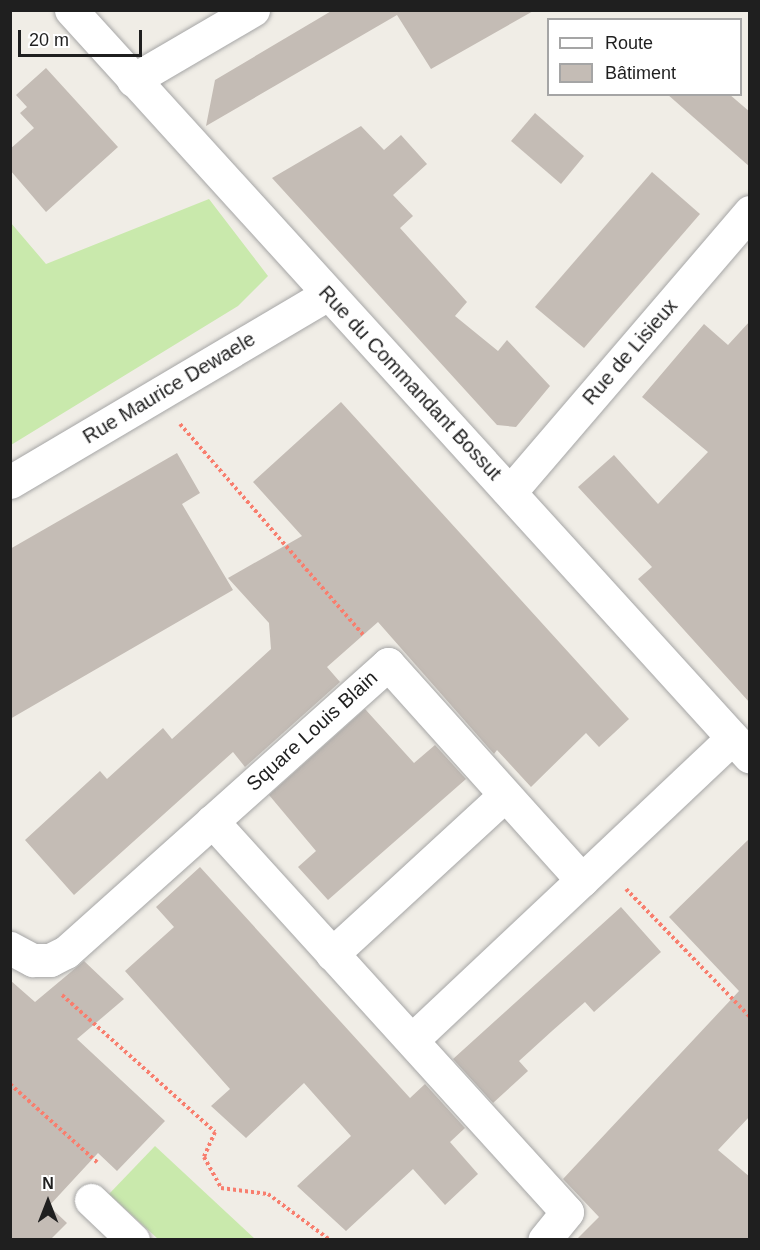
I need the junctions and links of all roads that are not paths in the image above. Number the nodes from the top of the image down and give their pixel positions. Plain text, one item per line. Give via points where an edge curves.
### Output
1 (71, 10) edge
2 (253, 10) edge
3 (133, 80) junction
4 (750, 212) edge
5 (328, 294) junction
6 (10, 482) edge
7 (510, 492) junction
8 (741, 747) edge
9 (506, 795) junction
10 (212, 821) junction
11 (591, 871) junction
12 (22, 954) edge
13 (332, 954) junction
14 (412, 1040) junction
15 (91, 1200) dead end
16 (133, 1239) edge
17 (544, 1239) edge

1 - 3 street, Rue du Commandant Bossut
2 - 3 street
3 - 5 street, Rue du Commandant Bossut
4 - 7 street, Rue de Lisieux
5 - 6 street, Rue Maurice Dewaele
5 - 7 street, Rue du Commandant Bossut
7 - 8 street, Rue du Commandant Bossut
8 - 11 street
9 - 10 street, Square Louis Blain via 388,663
9 - 11 street, Square Louis Blain
9 - 13 street
10 - 12 street, Square Louis Blain via 66,952 50,960
10 - 13 street
11 - 14 street
13 - 14 street
14 - 17 street via 567,1212
15 - 16 street

